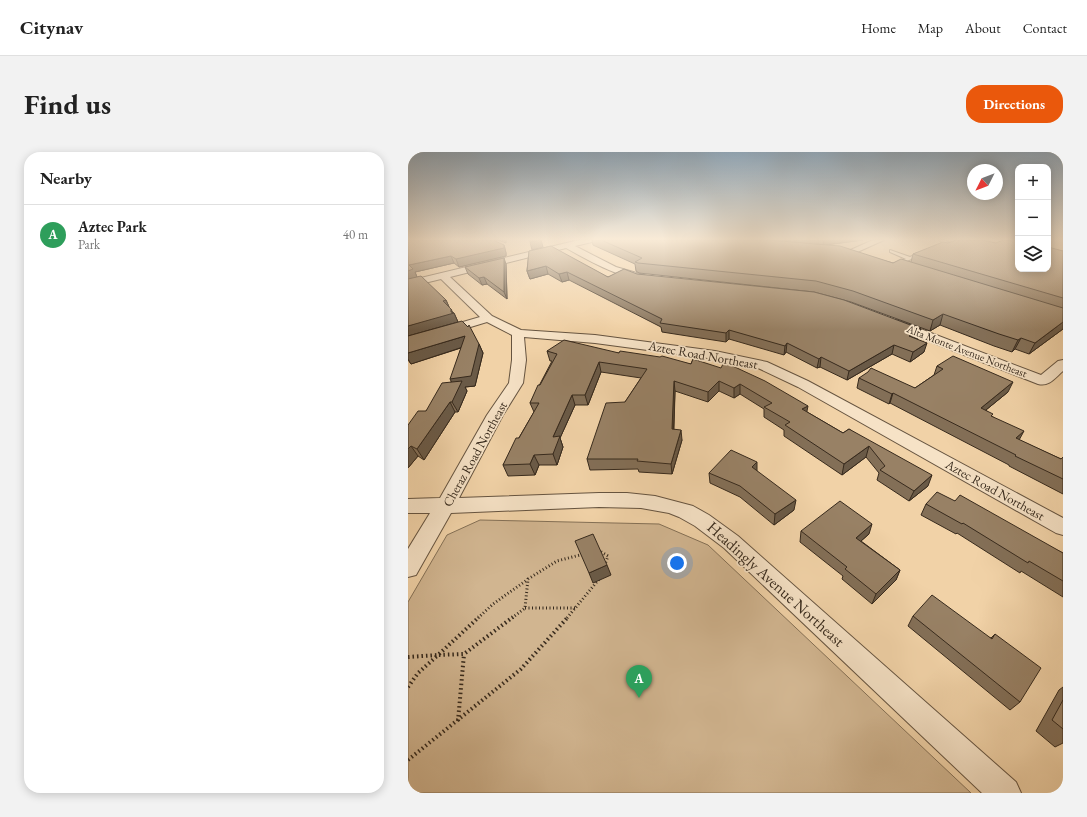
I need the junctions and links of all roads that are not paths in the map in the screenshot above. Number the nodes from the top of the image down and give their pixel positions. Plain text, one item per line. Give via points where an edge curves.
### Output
1 (465, 270) edge
2 (615, 270) edge
3 (443, 275) junction
4 (656, 280) edge
5 (408, 284) edge
6 (488, 318) junction
7 (884, 319) edge
8 (518, 333) junction
9 (408, 342) edge
10 (1063, 364) edge
11 (408, 506) edge
12 (445, 506) junction
13 (1063, 527) edge
14 (408, 568) edge
15 (1005, 793) edge

1 - 3 street
2 - 4 street
3 - 5 street
3 - 6 street, Aztec Road Northeast
6 - 8 street, Aztec Road Northeast
6 - 9 street
7 - 10 street, Alta Monte Avenue Northeast via 1043,380
8 - 12 street, Cheraz Road Northeast via 519,360 516,383 495,415
8 - 13 street, Aztec Road Northeast via 595,339 715,355 762,365 803,384
11 - 12 street, Headingly Avenue Northeast
12 - 14 street, Cheraz Road Northeast
12 - 15 street, Headingly Avenue Northeast via 640,501 670,506 702,519 731,542

